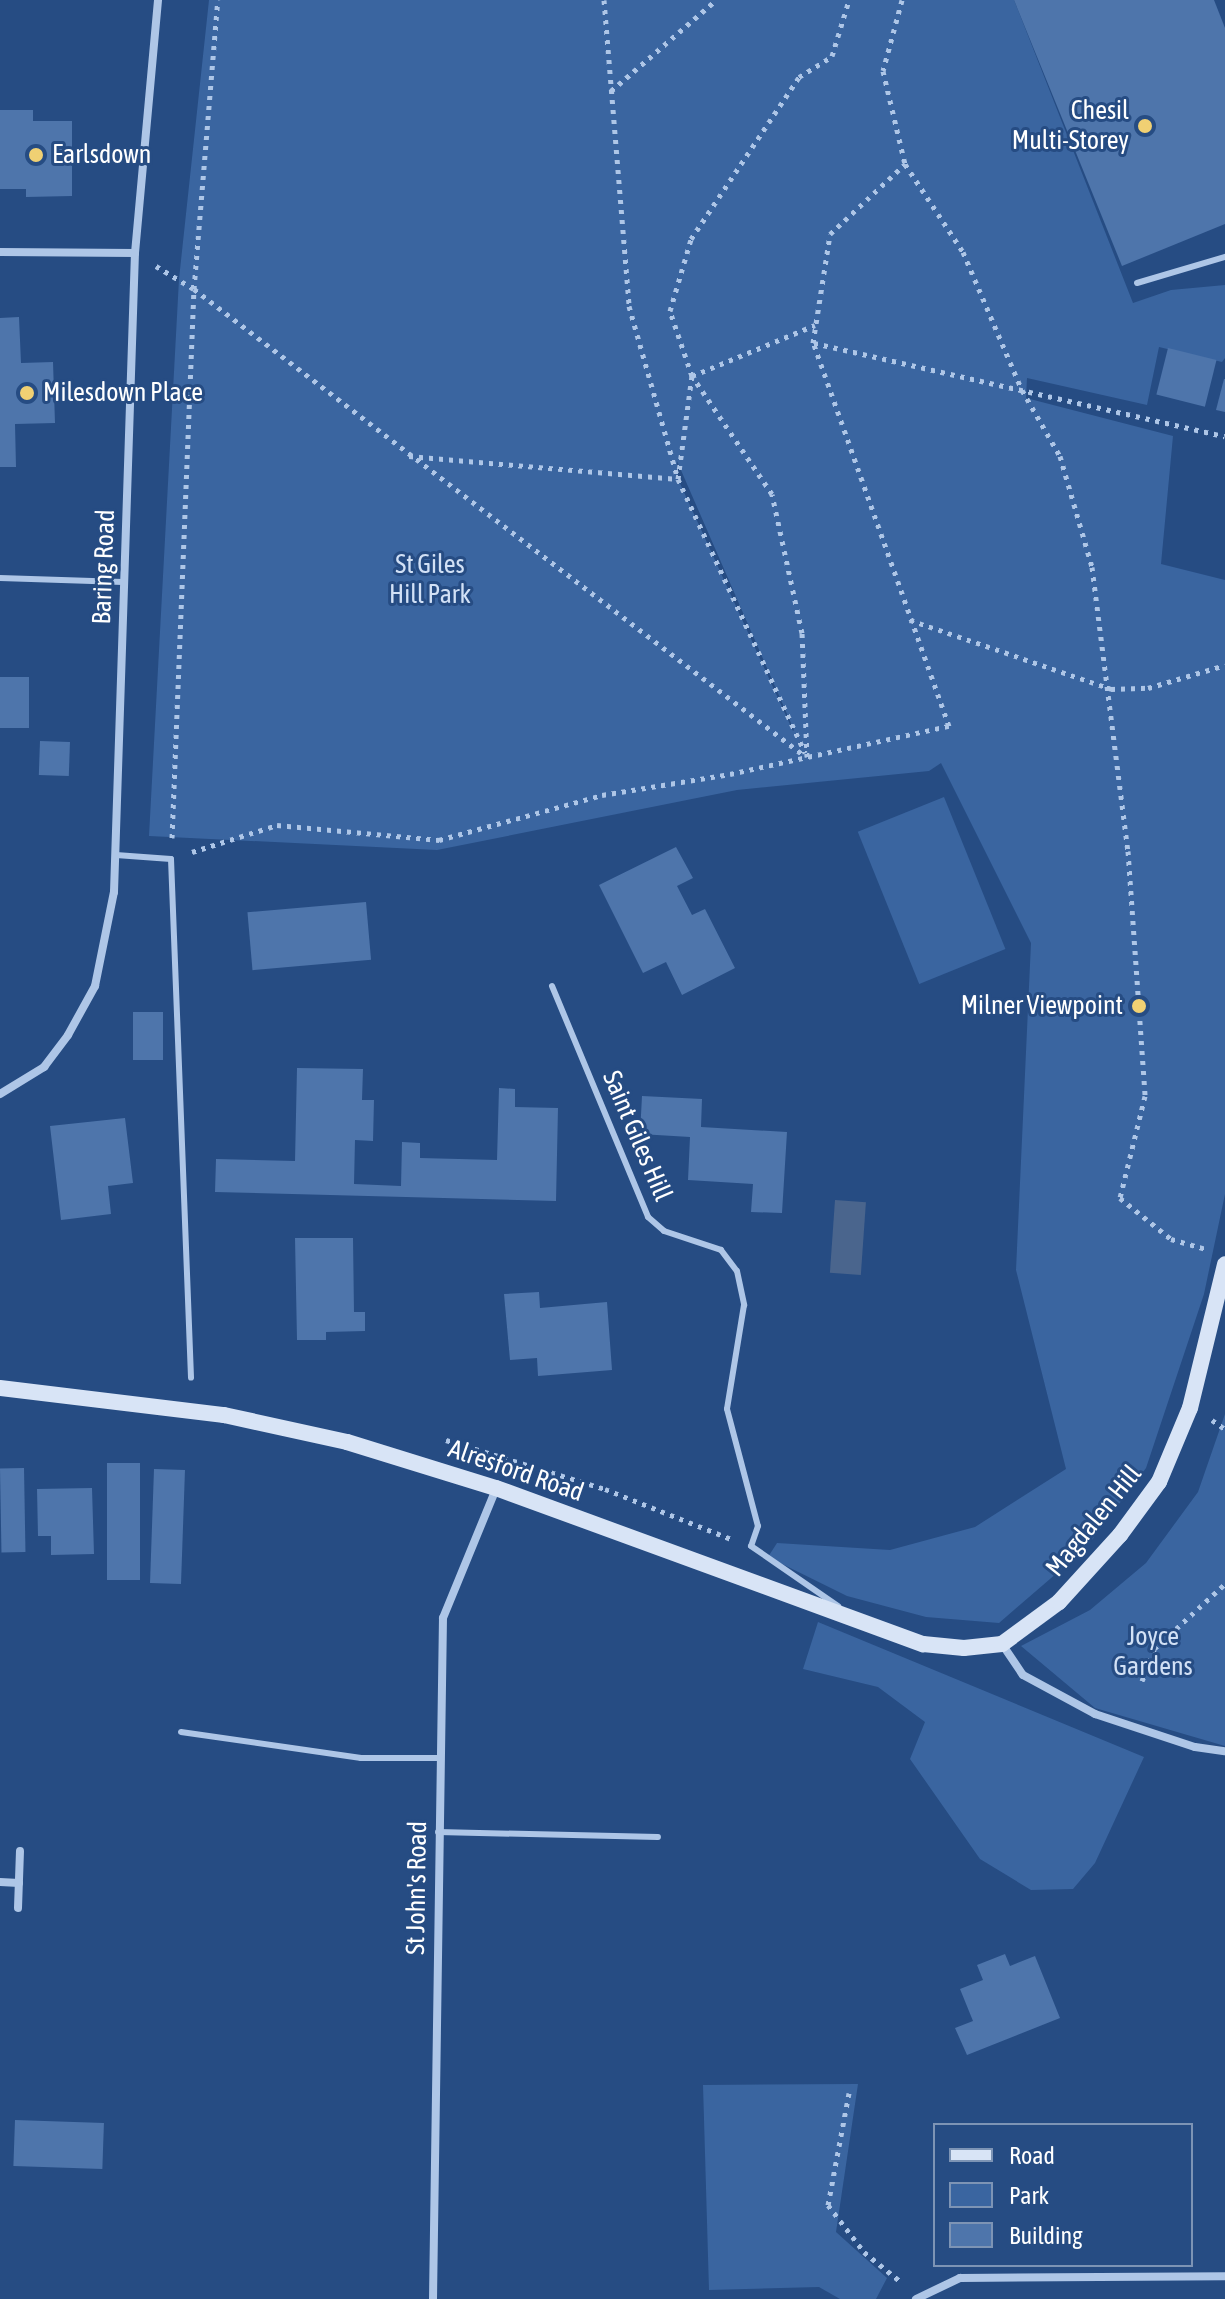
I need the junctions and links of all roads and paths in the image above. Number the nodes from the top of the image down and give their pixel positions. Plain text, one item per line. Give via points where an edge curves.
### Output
1 (158, 0) edge
2 (218, 0) edge
3 (604, 0) edge
4 (716, 0) edge
5 (849, 0) edge
6 (902, 0) edge
7 (611, 91) junction
8 (905, 164) junction
9 (0, 252) edge
10 (135, 253) junction
11 (1225, 257) edge
12 (1137, 283) dead end
13 (194, 289) junction
14 (815, 325) junction
15 (813, 343) junction
16 (692, 376) junction
17 (1022, 390) junction
18 (1225, 436) edge
19 (408, 456) junction
20 (678, 479) junction
21 (0, 578) edge
22 (123, 582) junction
23 (910, 620) junction
24 (1225, 665) edge
25 (1111, 689) junction
26 (807, 757) junction
27 (116, 855) junction
28 (171, 859) junction
29 (552, 986) dead end
30 (0, 1094) edge
31 (1221, 1258) edge
32 (191, 1378) dead end
33 (0, 1388) edge
34 (496, 1488) junction
35 (1225, 1584) edge
36 (861, 1622) junction
37 (1002, 1644) junction
38 (1142, 1681) dead end
39 (181, 1732) dead end
40 (1225, 1751) edge
41 (439, 1758) junction
42 (437, 1832) junction
43 (658, 1837) dead end
44 (20, 1851) dead end
45 (0, 1882) edge
46 (19, 1883) junction
47 (18, 1908) dead end
48 (849, 2093) dead end
49 (1225, 2276) edge
50 (916, 2297) edge
51 (433, 2299) edge

1 - 10 street, Baring Road
2 - 13 path
3 - 7 path
4 - 7 path
5 - 16 path via 832,56 799,77 691,239 670,311
6 - 8 path via 883,71
7 - 20 path via 629,306
8 - 14 path via 830,234
8 - 17 path via 963,252
9 - 10 street
10 - 13 path
10 - 22 street, Baring Road
11 - 12 lane
13 - 19 path
13 - 28 path
14 - 15 path
14 - 16 path
15 - 17 path
15 - 23 path
16 - 20 path
16 - 26 path via 772,494 802,633
17 - 18 path
17 - 25 path via 1060,456 1092,567
19 - 20 path
19 - 26 path
20 - 26 path
21 - 22 lane
22 - 27 street, Baring Road
23 - 25 path
23 - 26 path via 949,726
24 - 25 path via 1148,688
25 - 31 path via 1145,1096 1120,1198 1171,1239
26 - 28 path via 602,795 439,840 277,825
27 - 28 lane
27 - 30 street, Baring Road via 105,955 95,986 44,1067
28 - 32 lane
29 - 36 lane, Saint Giles Hill via 648,1217 664,1231 721,1250 737,1271 744,1305 727,1409 758,1526 751,1546
31 - 37 main road, Magdalen Hill via 1190,1408 1159,1482 1059,1602
33 - 34 main road, Alresford Road via 224,1415 347,1442
34 - 36 main road, Alresford Road
34 - 41 street, St John's Road via 443,1618
35 - 38 path via 1154,1649
36 - 37 main road, Alresford Road via 923,1644
37 - 40 street via 1023,1675 1095,1714 1195,1747
39 - 41 lane via 361,1758
41 - 42 street, St John's Road
42 - 43 lane
42 - 51 street, St John's Road
44 - 46 street
45 - 46 street
46 - 47 street
48 - 50 path via 828,2205 864,2252
49 - 50 street via 960,2278

